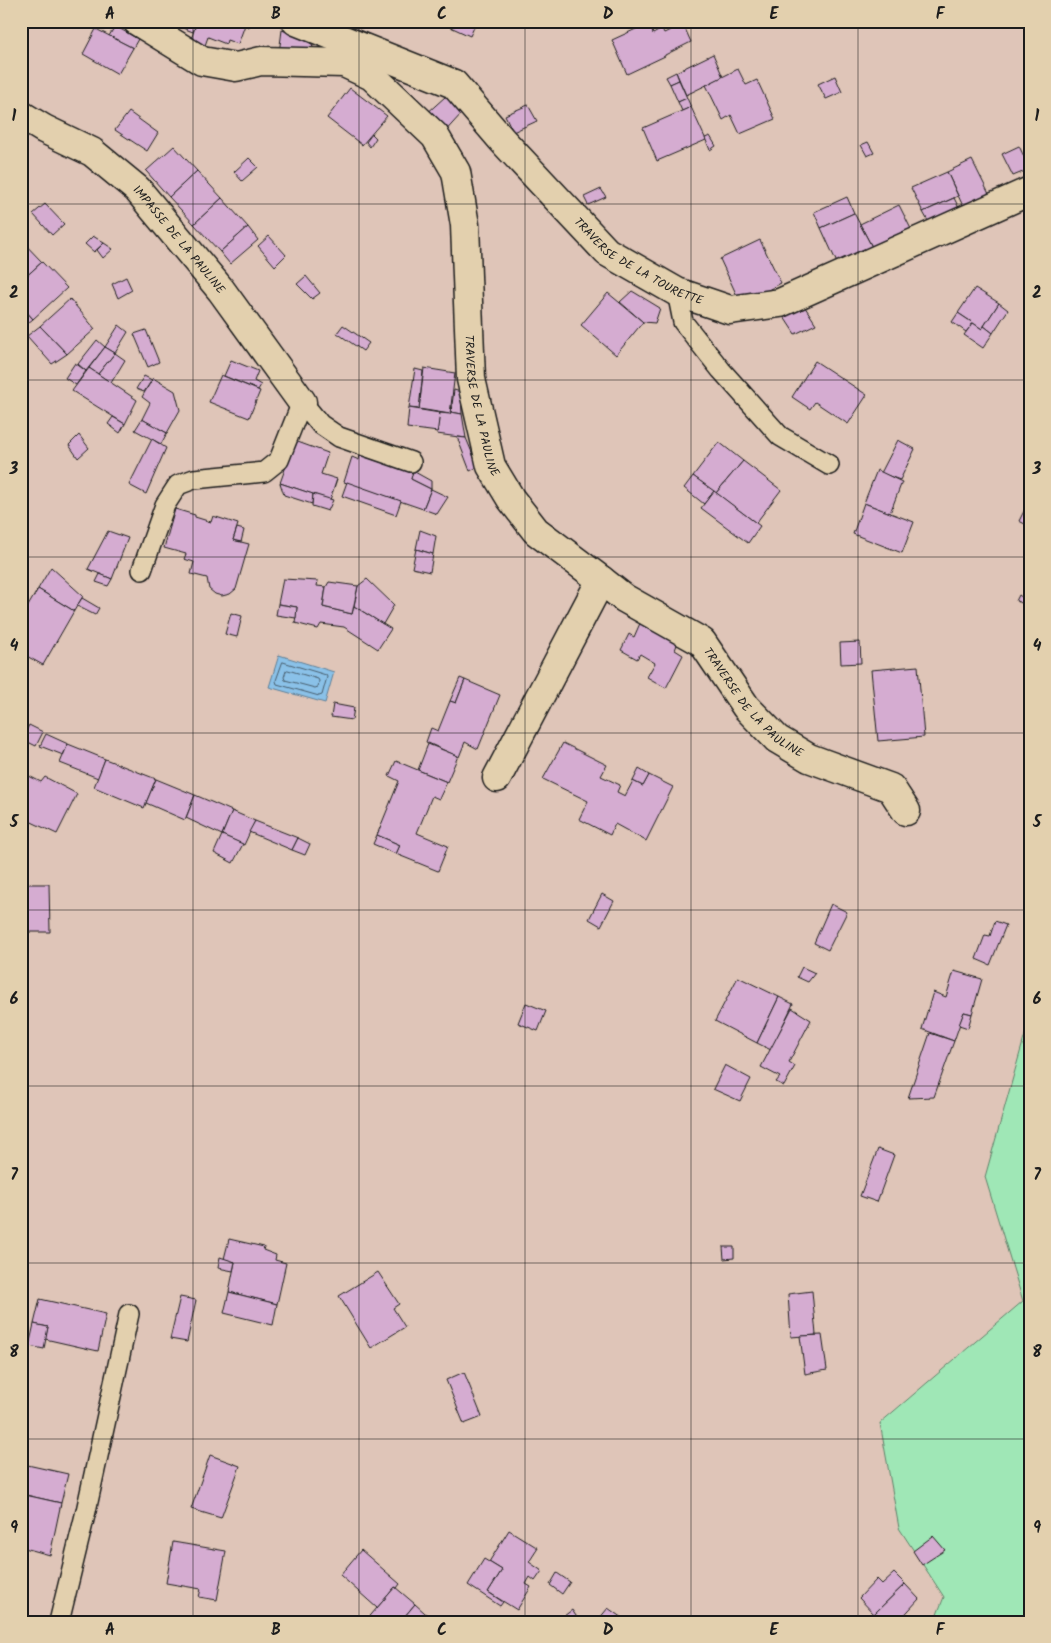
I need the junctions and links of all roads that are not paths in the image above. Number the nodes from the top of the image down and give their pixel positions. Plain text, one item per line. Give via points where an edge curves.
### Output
1 (137, 21) edge
2 (296, 21) edge
3 (21, 115) edge
4 (1030, 191) edge
5 (677, 292) junction
6 (302, 402) junction
7 (411, 462) dead end
8 (829, 465) dead end
9 (142, 570) dead end
10 (601, 580) junction
11 (497, 778) dead end
12 (906, 811) dead end
13 (129, 1314) dead end
14 (59, 1622) edge

1 - 10 street, TRAVERSE DE LA PAULINE via 202,61 236,67 261,62 344,63 372,76 436,136 456,172 465,225 471,379 491,466 536,531
2 - 5 street, TRAVERSE DE LA TOURETTE via 454,84 607,252
3 - 6 street, IMPASSE DE LA PAULINE via 92,152 137,189 221,290
4 - 5 street, TRAVERSE DE LA TOURETTE via 780,303 730,310
5 - 8 lane via 683,322 721,370 780,436
6 - 7 lane via 320,424 339,437
6 - 9 lane via 279,460 264,472 194,479 178,484 165,505
10 - 11 street
10 - 12 street, TRAVERSE DE LA PAULINE via 624,598 702,642 746,707 777,739 809,758 891,788
13 - 14 lane

